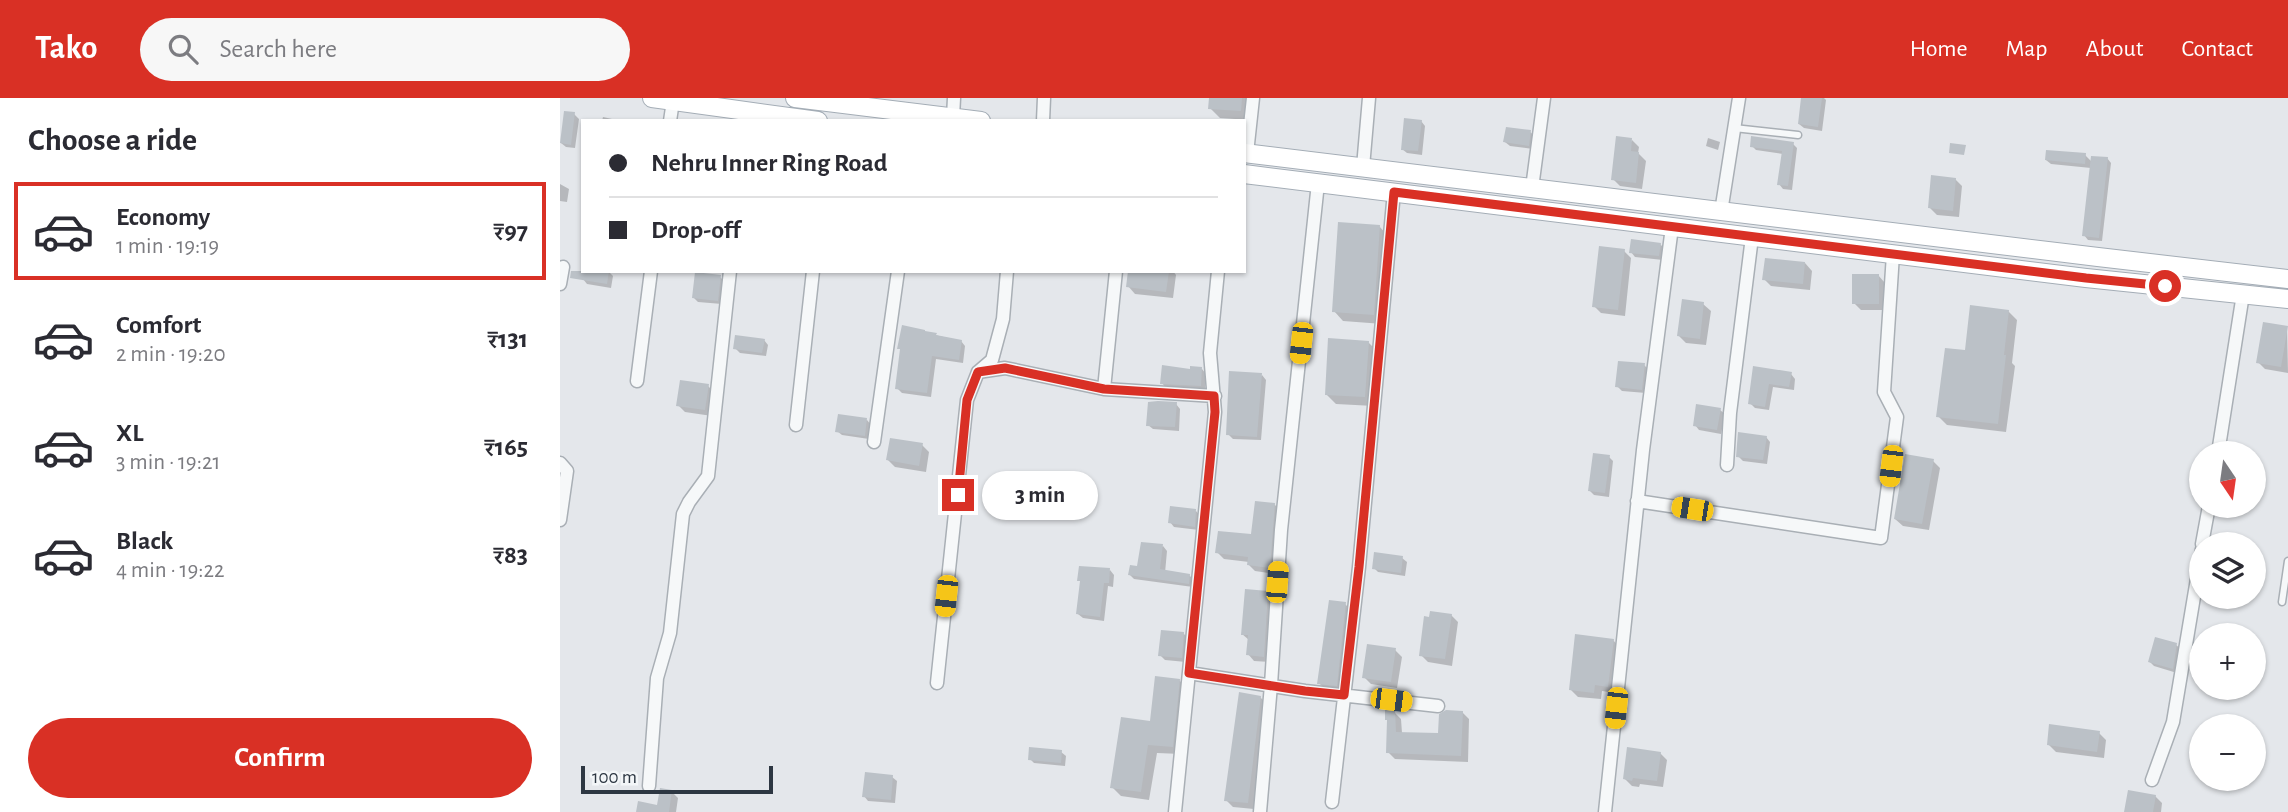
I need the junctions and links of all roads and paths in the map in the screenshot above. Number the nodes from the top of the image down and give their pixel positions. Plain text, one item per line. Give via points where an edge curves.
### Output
1 (652, 98) edge
2 (795, 98) edge
3 (954, 98) edge
4 (1044, 98) edge
5 (1253, 98) edge
6 (1368, 98) edge
7 (1544, 98) edge
8 (1739, 98) edge
9 (673, 101) junction
10 (747, 116) edge
11 (953, 117) junction
12 (670, 119) edge
13 (790, 119) edge
14 (967, 119) edge
15 (1043, 119) edge
16 (1733, 128) junction
17 (1798, 135) dead end
18 (1246, 153) edge
19 (1363, 167) junction
20 (1246, 174) edge
21 (1318, 183) junction
22 (1532, 188) junction
23 (1394, 192) junction
24 (1721, 212) junction
25 (1672, 227) junction
26 (1752, 237) junction
27 (1893, 254) junction
28 (563, 267) dead end
29 (651, 273) edge
30 (730, 273) edge
31 (813, 273) edge
32 (898, 273) edge
33 (1007, 273) edge
34 (1115, 273) edge
35 (1218, 273) edge
36 (2288, 279) edge
37 (560, 284) edge
38 (2243, 294) junction
39 (2288, 299) edge
40 (978, 372) junction
41 (637, 381) dead end
42 (1104, 389) junction
43 (1214, 396) junction
44 (796, 425) dead end
45 (2220, 441) edge
46 (874, 442) dead end
47 (560, 463) edge
48 (1727, 466) dead end
49 (1637, 500) junction
50 (560, 520) edge
51 (2288, 561) edge
52 (2282, 602) dead end
53 (2192, 609) edge
54 (1189, 673) junction
55 (937, 683) dead end
56 (1271, 685) junction
57 (1344, 695) junction
58 (1438, 706) dead end
59 (2152, 780) dead end
60 (649, 786) dead end
61 (1332, 802) dead end
62 (1175, 812) edge
63 (1260, 812) edge
64 (1605, 812) edge

1 - 9 main road
2 - 11 main road
3 - 11 street
4 - 15 street
5 - 18 street
6 - 19 street
7 - 22 street
8 - 16 street
9 - 10 main road
9 - 12 street
10 - 13 main road
11 - 14 main road
16 - 17 lane
16 - 24 street
18 - 19 main road
19 - 22 main road
20 - 21 main road
21 - 23 main road
21 - 56 street via 1281,530
22 - 24 main road
23 - 25 main road
23 - 57 street
24 - 36 main road
25 - 26 main road
25 - 49 street
26 - 27 main road
26 - 48 street
27 - 38 main road
27 - 49 street via 1884,392 1896,417 1881,538
28 - 37 street
29 - 41 street
30 - 60 street via 708,476 683,514 670,633 657,678
31 - 44 street
32 - 46 street
33 - 40 street via 1003,319 992,360
34 - 42 street
35 - 43 street via 1210,352
38 - 39 main road
38 - 45 street
40 - 42 street via 1005,368
40 - 55 street via 967,400
42 - 43 street
43 - 54 street
47 - 50 street via 567,471
49 - 64 street
51 - 52 lane
53 - 59 street via 2173,722
54 - 56 street
54 - 62 street
56 - 57 street
56 - 63 street
57 - 58 street
57 - 61 street

